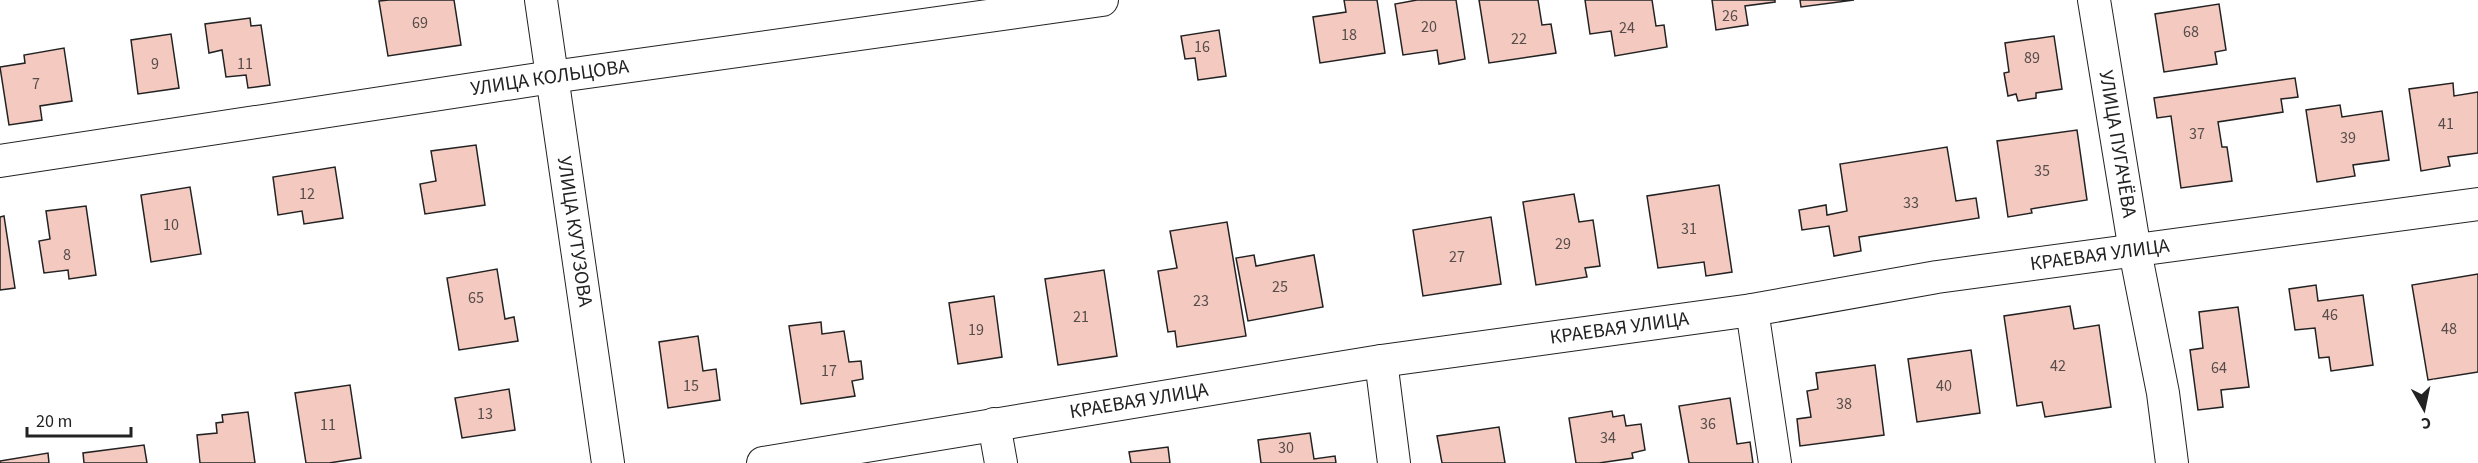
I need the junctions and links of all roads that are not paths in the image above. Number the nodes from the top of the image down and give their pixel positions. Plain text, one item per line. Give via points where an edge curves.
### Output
1 (541, 0) edge
2 (1102, 0) edge
3 (2094, 0) edge
4 (552, 77) junction
5 (0, 161) edge
6 (2478, 204) edge
7 (2135, 251) junction
8 (1752, 310) junction
9 (1381, 361) junction
10 (994, 424) junction
11 (608, 463) edge
12 (763, 463) edge
13 (1001, 463) edge
14 (1394, 463) edge
15 (1775, 463) edge
16 (2172, 463) edge

1 - 4 street, УЛИЦА КУТУЗОВА
2 - 4 street, УЛИЦА КОЛЬЦОВА
3 - 7 street, УЛИЦА ПУГАЧЁВА
4 - 5 street, УЛИЦА КОЛЬЦОВА
4 - 11 street, УЛИЦА КУТУЗОВА
6 - 7 street, КРАЕВАЯ УЛИЦА
7 - 8 street, КРАЕВАЯ УЛИЦА via 1937,278
7 - 16 street, УЛИЦА ПУГАЧЁВА via 2163,393
8 - 9 street, КРАЕВАЯ УЛИЦА
8 - 15 street
9 - 10 street, КРАЕВАЯ УЛИЦА
9 - 14 street
10 - 12 street, КРАЕВАЯ УЛИЦА
10 - 13 street

